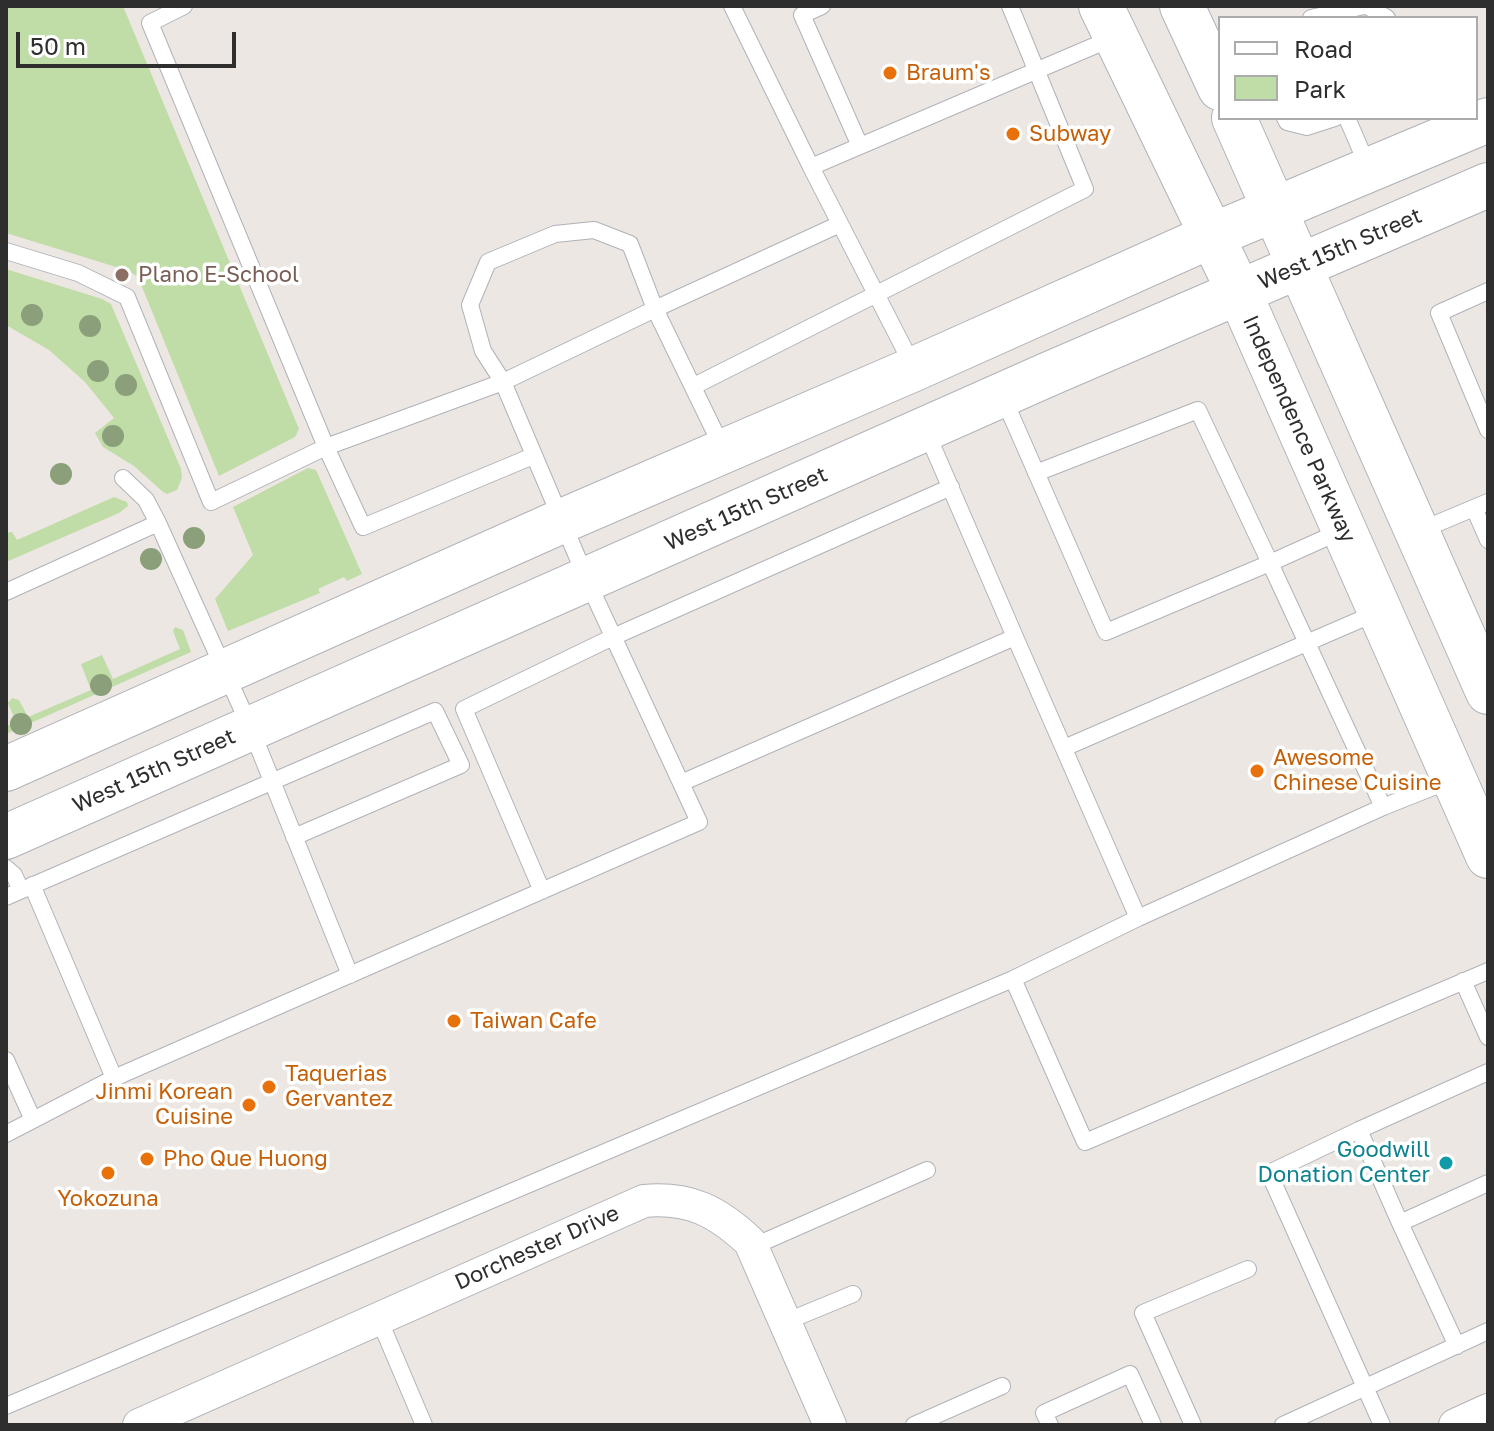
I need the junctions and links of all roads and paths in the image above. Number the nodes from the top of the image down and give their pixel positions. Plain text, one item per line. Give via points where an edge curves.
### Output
1 (184, 6) edge
2 (732, 6) edge
3 (822, 6) edge
4 (1010, 6) edge
5 (1182, 6) edge
6 (1366, 6) edge
7 (800, 10) edge
8 (1320, 16) edge
9 (1384, 16) edge
10 (1108, 21) edge
11 (1215, 62) edge
12 (1036, 70) junction
13 (1235, 120) edge
14 (1286, 120) edge
15 (1329, 120) edge
16 (1348, 120) edge
17 (1488, 120) edge
18 (860, 146) junction
19 (811, 167) junction
20 (1369, 171) junction
21 (1488, 185) edge
22 (1275, 208) junction
23 (840, 224) junction
24 (1211, 236) junction
25 (6, 251) edge
26 (1301, 266) junction
27 (1488, 291) edge
28 (877, 292) junction
29 (1239, 292) junction
30 (655, 309) junction
31 (914, 369) junction
32 (503, 382) junction
33 (694, 386) junction
34 (1002, 395) junction
35 (926, 429) junction
36 (1488, 430) edge
37 (326, 447) junction
38 (723, 451) junction
39 (533, 456) junction
40 (1036, 473) junction
41 (123, 478) dead end
42 (951, 487) junction
43 (1481, 505) edge
44 (562, 521) junction
45 (158, 523) junction
46 (1344, 530) junction
47 (1418, 532) junction
48 (1488, 540) edge
49 (1270, 563) junction
50 (587, 580) junction
51 (1442, 587) junction
52 (6, 592) edge
53 (1379, 611) junction
54 (613, 637) junction
55 (1015, 637) junction
56 (1309, 642) junction
57 (224, 672) junction
58 (1488, 692) edge
59 (251, 729) junction
60 (1064, 748) junction
61 (6, 769) edge
62 (1454, 779) junction
63 (271, 780) junction
64 (681, 783) junction
65 (1383, 807) junction
66 (6, 837) edge
67 (294, 837) junction
68 (1488, 856) edge
69 (6, 868) edge
70 (20, 890) edge
71 (542, 891) junction
72 (1138, 918) junction
73 (1488, 971) edge
74 (350, 975) junction
75 (1013, 979) junction
76 (1463, 981) junction
77 (1488, 1037) edge
78 (6, 1060) edge
79 (1488, 1072) edge
80 (114, 1078) junction
81 (33, 1120) junction
82 (1359, 1130) junction
83 (6, 1134) edge
84 (927, 1170) dead end
85 (1488, 1183) edge
86 (1400, 1223) junction
87 (752, 1247) junction
88 (1248, 1269) dead end
89 (853, 1294) dead end
90 (379, 1319) junction
91 (785, 1322) junction
92 (1487, 1335) edge
93 (1457, 1346) junction
94 (1002, 1386) dead end
95 (1365, 1388) junction
96 (6, 1406) edge
97 (1488, 1410) edge
98 (148, 1423) edge
99 (424, 1425) edge
100 (830, 1425) edge
101 (914, 1425) edge
102 (1050, 1425) edge
103 (1153, 1425) edge
104 (1193, 1425) edge
105 (1283, 1425) edge
106 (1382, 1425) edge
107 (1455, 1425) edge

1 - 37 lane via 150,23
2 - 19 lane
3 - 7 lane
4 - 12 lane
5 - 11 main road
6 - 8 lane
6 - 9 lane
7 - 18 lane
10 - 12 lane
10 - 24 main road, Independence Parkway
12 - 18 lane
12 - 28 lane via 1085,189
13 - 22 main road
14 - 15 lane via 1307,127
16 - 20 lane
17 - 20 main road via 1440,134
18 - 19 lane
19 - 23 lane
20 - 22 main road
21 - 26 main road, West 15th Street
22 - 24 main road
22 - 26 main road
23 - 28 lane
23 - 30 lane
24 - 29 main road, Independence Parkway
24 - 31 main road
25 - 37 lane via 78,273 127,297 211,502
26 - 29 main road, West 15th Street
26 - 47 main road
27 - 36 lane via 1439,313
28 - 31 lane
28 - 33 lane
29 - 34 main road, West 15th Street
29 - 46 main road, Independence Parkway
30 - 32 lane
30 - 32 lane via 630,244 594,230 555,234 488,262 470,305 483,351
30 - 33 lane
31 - 38 main road
32 - 37 lane
32 - 39 lane
33 - 38 lane
34 - 35 main road, West 15th Street
34 - 40 lane
35 - 42 lane
35 - 50 main road, West 15th Street
37 - 39 lane via 363,527
38 - 44 main road
39 - 44 lane
40 - 49 lane via 1198,410
40 - 49 lane via 1106,632
41 - 45 lane via 146,500
42 - 54 lane
42 - 55 lane
43 - 47 lane
43 - 48 lane
44 - 50 lane
44 - 57 main road
45 - 52 lane
45 - 57 lane
46 - 49 lane
46 - 53 main road, Independence Parkway
47 - 51 main road
49 - 56 lane
50 - 54 lane
50 - 59 main road, West 15th Street
51 - 53 main road
51 - 58 main road
53 - 56 lane
53 - 62 main road, Independence Parkway
54 - 64 lane
54 - 71 lane via 464,709
55 - 60 lane
55 - 64 lane
56 - 60 lane
56 - 65 lane
57 - 59 lane
57 - 61 main road
59 - 63 lane
59 - 66 main road, West 15th Street
60 - 72 lane
62 - 65 lane
62 - 68 main road, Independence Parkway
63 - 67 lane
63 - 67 lane via 435,711 461,765
63 - 70 lane
64 - 71 lane via 699,822
65 - 72 lane
67 - 74 lane
69 - 70 lane
70 - 80 lane
71 - 74 lane
72 - 75 lane
73 - 76 lane
74 - 80 lane
75 - 76 lane via 1085,1142
75 - 96 lane
76 - 77 lane
78 - 81 lane
79 - 82 lane
80 - 81 lane
81 - 83 lane
82 - 86 lane
82 - 95 lane via 1269,1173
84 - 87 lane
85 - 86 lane
86 - 93 lane
87 - 90 street, Dorchester Drive via 732,1225 691,1202 644,1201
87 - 91 street, Dorchester Drive
88 - 104 lane via 1143,1313
89 - 91 lane
90 - 98 street, Dorchester Drive
90 - 99 lane
91 - 100 street, Dorchester Drive
92 - 93 lane
93 - 95 lane
94 - 101 lane
95 - 105 lane
95 - 106 lane
97 - 107 street
102 - 103 lane via 1044,1413 1130,1374

